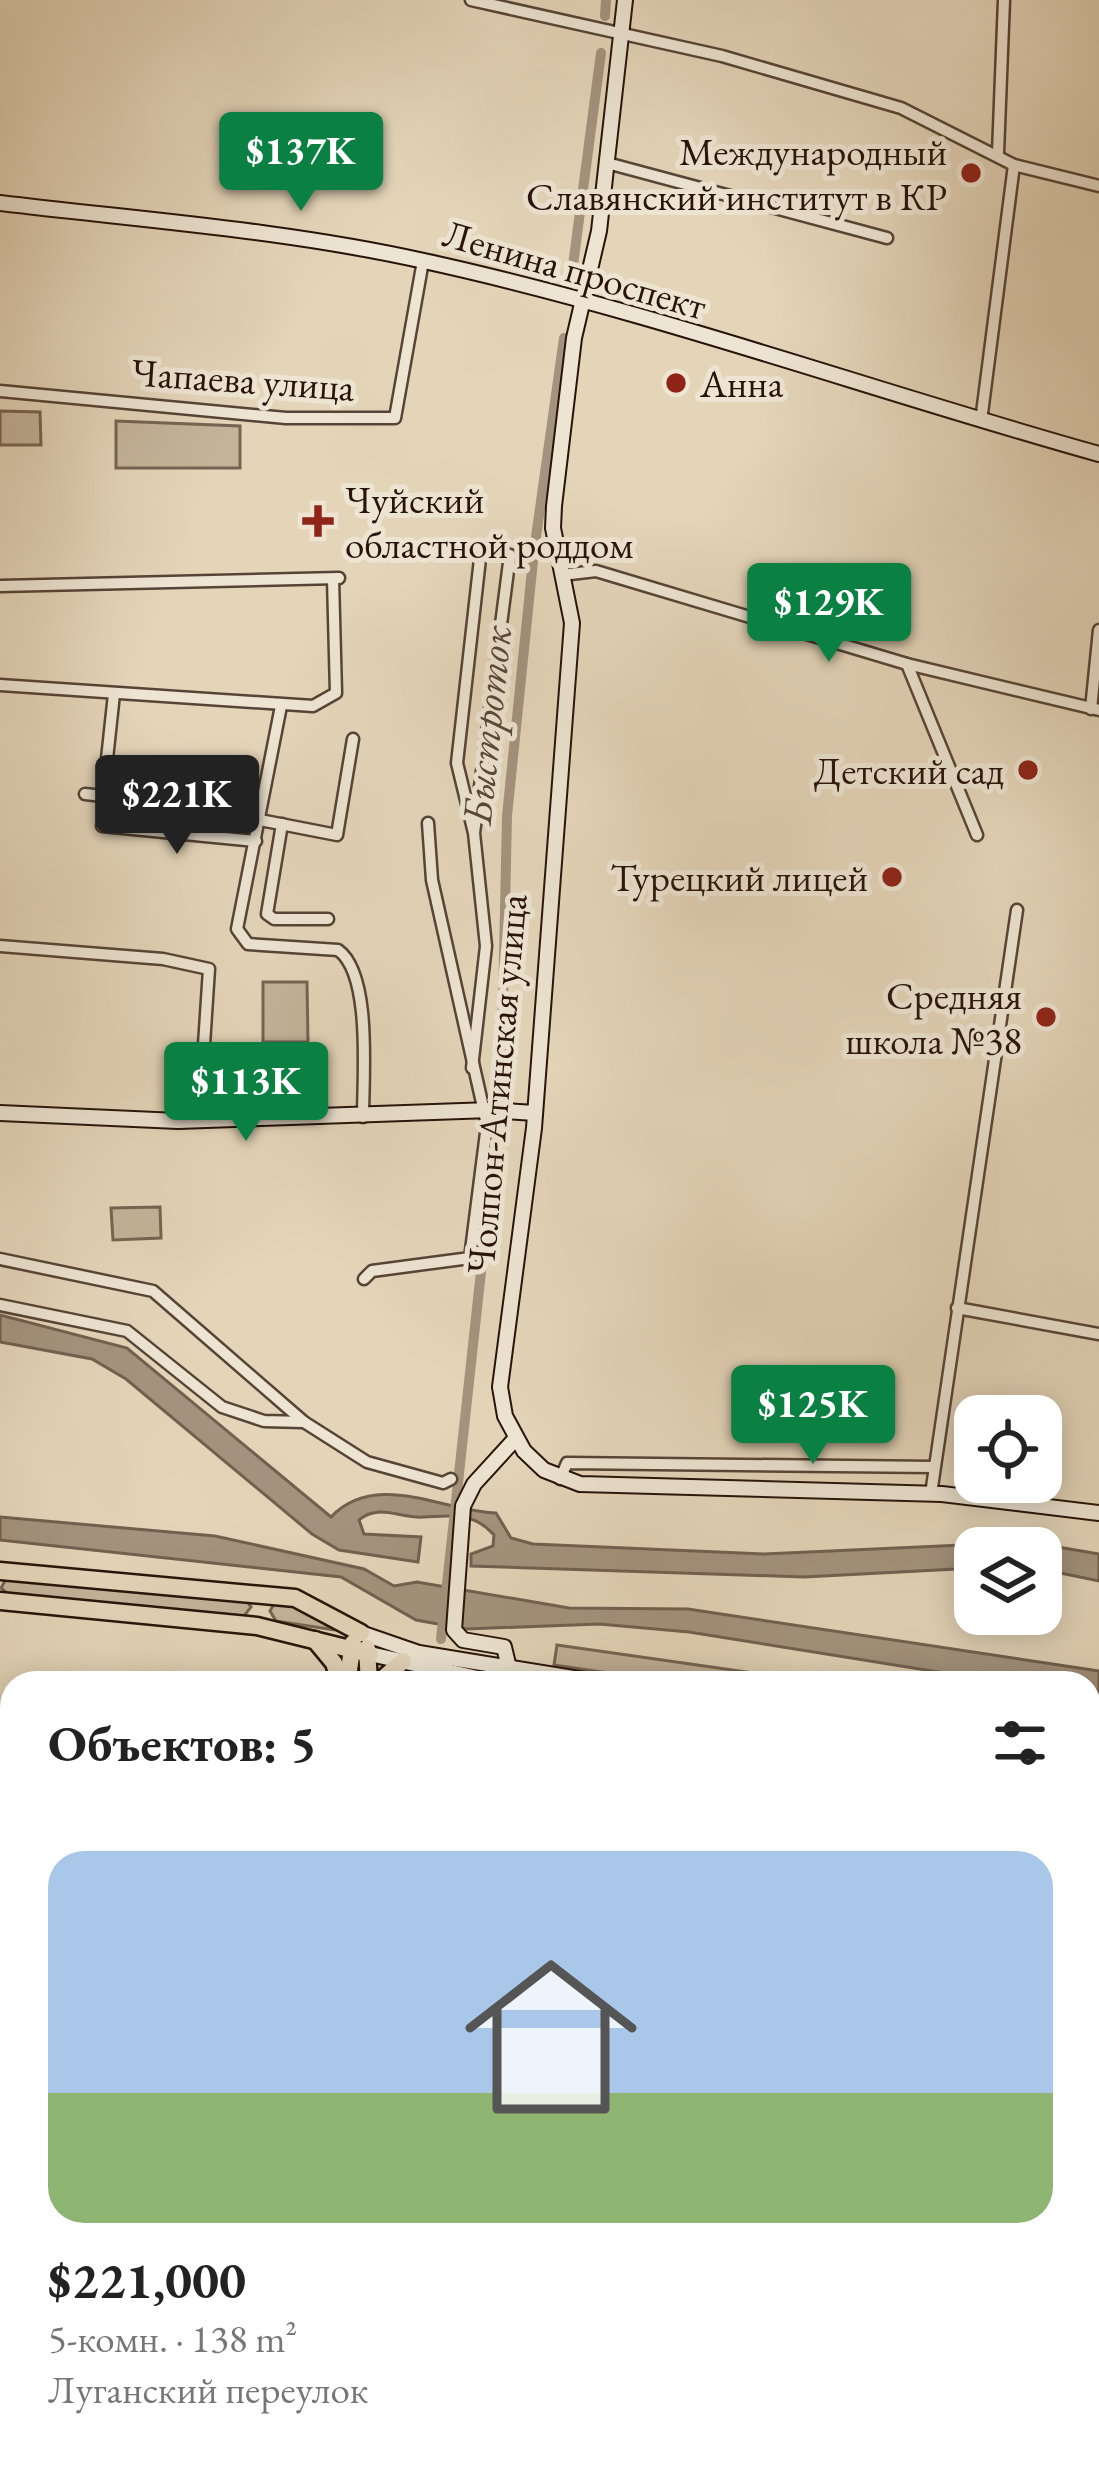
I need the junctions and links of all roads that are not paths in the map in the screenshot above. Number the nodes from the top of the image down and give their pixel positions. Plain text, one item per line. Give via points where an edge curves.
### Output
1 (471, 0) edge
2 (625, 0) edge
3 (1004, 0) edge
4 (622, 34) junction
5 (998, 153) junction
6 (607, 163) junction
7 (1014, 165) junction
8 (1099, 186) edge
9 (0, 203) edge
10 (887, 238) dead end
11 (424, 261) junction
12 (585, 304) junction
13 (0, 391) edge
14 (981, 421) junction
15 (1099, 454) edge
16 (562, 575) junction
17 (0, 586) edge
18 (1099, 630) edge
19 (907, 664) junction
20 (0, 685) edge
21 (114, 694) junction
22 (281, 706) junction
23 (1095, 710) edge
24 (353, 739) dead end
25 (85, 794) dead end
26 (260, 820) junction
27 (428, 823) dead end
28 (282, 824) junction
29 (102, 826) dead end
30 (474, 833) junction
31 (977, 835) dead end
32 (256, 841) junction
33 (1017, 910) dead end
34 (328, 919) dead end
35 (0, 946) edge
36 (472, 1068) junction
37 (487, 1110) junction
38 (0, 1113) edge
39 (535, 1113) junction
40 (364, 1117) junction
41 (199, 1120) junction
42 (0, 1259) edge
43 (364, 1279) dead end
44 (0, 1305) edge
45 (956, 1308) junction
46 (1099, 1334) edge
47 (304, 1422) junction
48 (516, 1438) junction
49 (934, 1467) junction
50 (451, 1479) dead end
51 (560, 1479) junction
52 (931, 1494) junction
53 (1099, 1513) edge
54 (0, 1571) edge
55 (260, 1594) junction
56 (0, 1600) edge
57 (339, 1617) junction
58 (257, 1626) junction
59 (361, 1633) junction
60 (314, 1640) junction
61 (349, 1651) junction
62 (370, 1654) junction
63 (403, 1661) junction
64 (509, 1668) junction
65 (338, 1671) edge
66 (346, 1671) edge
67 (372, 1671) edge
68 (389, 1671) edge
69 (440, 1671) edge
70 (528, 1671) edge

1 - 4 street
2 - 4 main road, Чолпон-Атинская улица
3 - 5 street
4 - 5 street via 902,108
4 - 6 main road, Чолпон-Атинская улица
5 - 7 street
6 - 10 street
6 - 12 main road, Чолпон-Атинская улица
7 - 8 street
7 - 14 street
9 - 11 main road, Ленина проспект
11 - 12 main road, Ленина проспект
11 - 13 street, Чапаева улица via 395,418 286,418
12 - 14 main road, Ленина проспект
12 - 16 main road, Чолпон-Атинская улица via 554,506
14 - 15 main road, Ленина проспект
16 - 19 street via 596,571
16 - 39 main road, Чолпон-Атинская улица via 572,623
17 - 22 street via 336,579 336,693 313,706
18 - 23 street
19 - 23 street
19 - 31 street
20 - 21 street
21 - 22 street
21 - 25 street via 103,796
22 - 26 street
24 - 28 street via 337,836
26 - 28 street
26 - 32 street
27 - 36 street
28 - 34 street via 267,914
29 - 32 street
30 - 30 street via 457,763 482,550 510,555
30 - 36 street via 485,946
32 - 40 street via 239,937 346,956 361,1010
33 - 45 street
35 - 41 street via 209,969
36 - 37 street
37 - 39 main road
37 - 40 main road
37 - 43 street via 470,1258 372,1271
38 - 41 main road
39 - 48 main road, Чолпон-Атинская улица via 500,1370
40 - 41 main road
42 - 47 street via 153,1291
44 - 47 street via 127,1330 222,1407 263,1421
45 - 46 street
45 - 49 street
47 - 50 street via 378,1467
48 - 51 main road
48 - 64 main road via 463,1506 454,1630 463,1640 504,1647
49 - 51 street via 567,1463
49 - 52 street
51 - 52 main road
52 - 53 main road
54 - 55 main road
55 - 57 main road via 313,1602
55 - 58 main road
56 - 58 main road
57 - 59 main road
57 - 60 main road via 339,1634
58 - 60 main road
59 - 61 main road
59 - 62 main road
59 - 64 main road via 419,1653
60 - 61 main road
60 - 65 main road
61 - 62 main road
61 - 66 main road
62 - 63 main road
62 - 67 main road
63 - 68 main road
63 - 69 main road
64 - 70 main road

